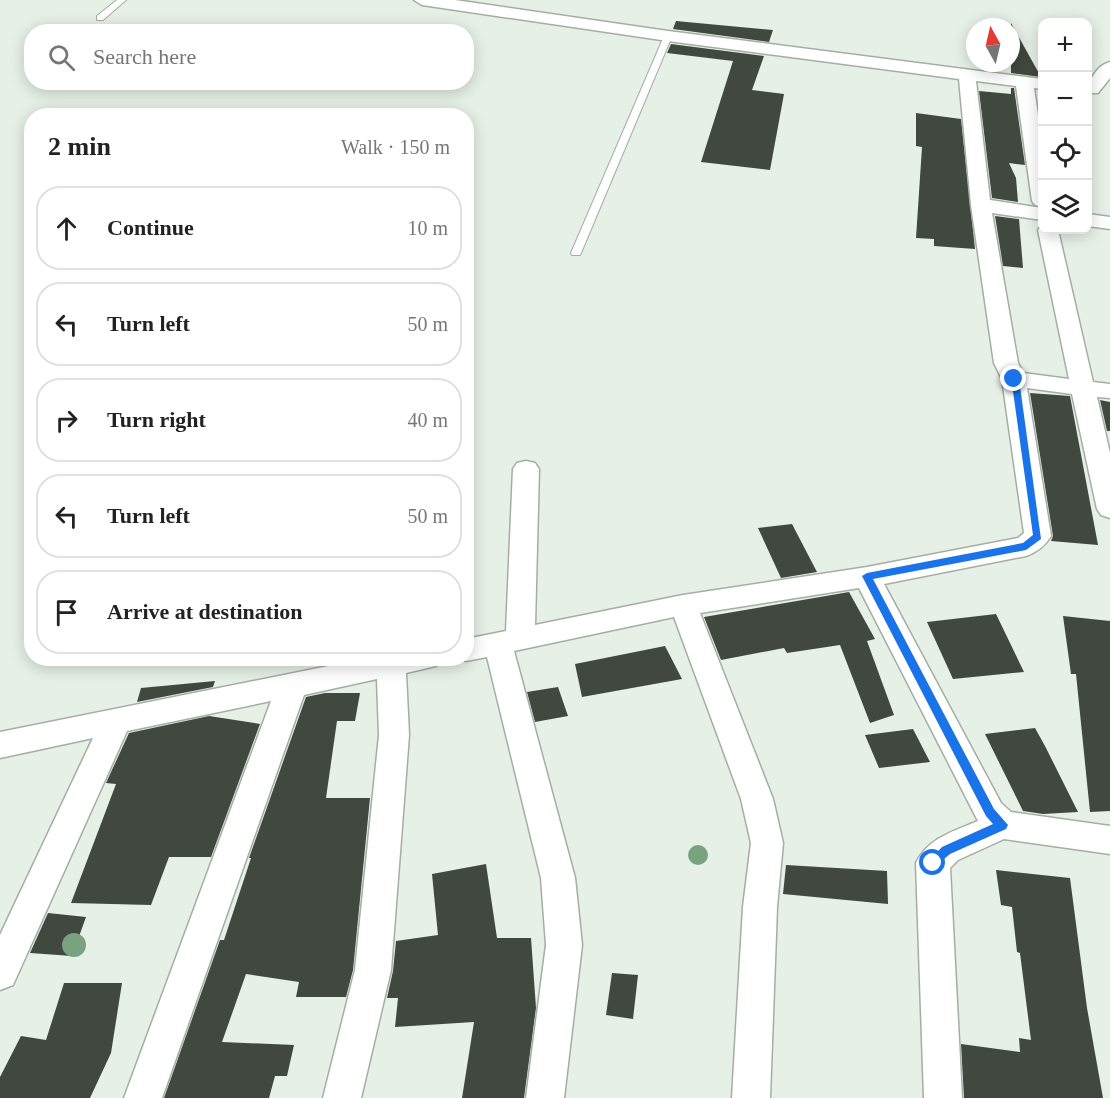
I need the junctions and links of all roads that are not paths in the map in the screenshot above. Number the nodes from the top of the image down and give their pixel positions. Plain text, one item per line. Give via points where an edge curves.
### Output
1 (122, 0) edge
2 (422, 0) edge
3 (100, 18) dead end
4 (668, 36) junction
5 (1110, 67) edge
6 (967, 74) junction
7 (1033, 82) edge
8 (1092, 87) edge
9 (1092, 89) edge
10 (1110, 91) edge
11 (1040, 180) edge
12 (981, 205) junction
13 (1038, 213) edge
14 (1092, 221) edge
15 (1110, 224) edge
16 (1049, 234) edge
17 (576, 253) dead end
18 (1014, 379) junction
19 (1084, 387) junction
20 (1110, 391) edge
21 (526, 469) dead end
22 (1110, 509) edge
23 (867, 576) junction
24 (683, 605) junction
25 (509, 641) junction
26 (474, 648) edge
27 (391, 666) joint
28 (292, 686) junction
29 (116, 722) junction
30 (0, 746) edge
31 (1002, 825) junction
32 (1110, 840) edge
33 (0, 973) edge
34 (142, 1098) edge
35 (342, 1098) edge
36 (545, 1098) edge
37 (751, 1098) edge
38 (943, 1098) edge

1 - 3 lane
2 - 4 street
4 - 6 street
4 - 17 lane
5 - 8 street
6 - 7 street
6 - 12 street
7 - 11 street
9 - 10 street
12 - 13 street
12 - 18 street via 1006,363
14 - 15 street
16 - 19 street
18 - 19 street
18 - 23 street via 1038,536 1026,546
19 - 20 street
19 - 22 street
21 - 25 street
23 - 24 street
23 - 31 street via 990,813
24 - 25 street
24 - 37 street via 757,799 767,843
25 - 26 street
25 - 36 street via 558,878 564,945
27 - 28 street
27 - 35 street via 394,735 373,970
28 - 29 street
28 - 34 street
29 - 30 street
29 - 33 street
31 - 32 street
31 - 38 street via 946,850 933,863

